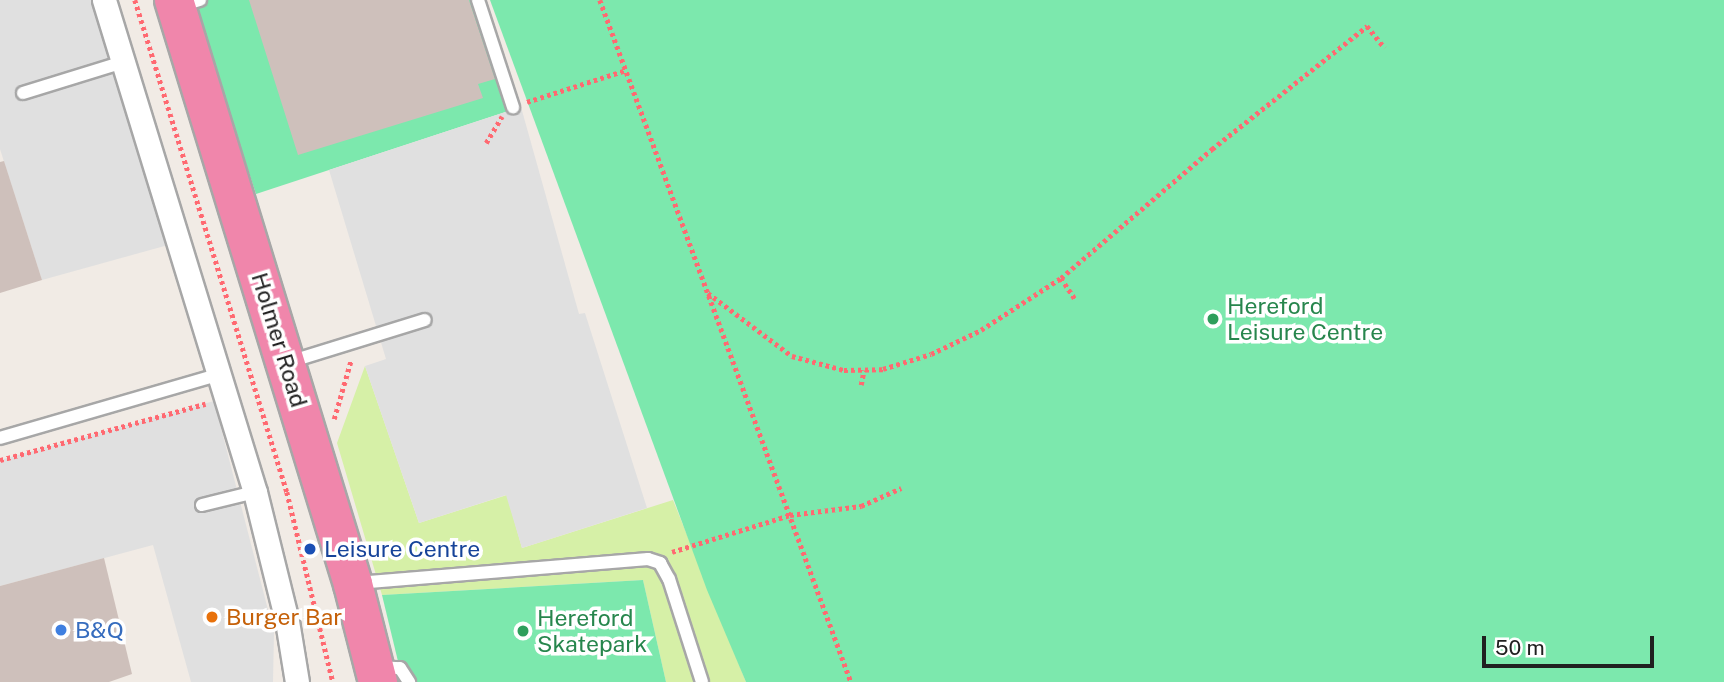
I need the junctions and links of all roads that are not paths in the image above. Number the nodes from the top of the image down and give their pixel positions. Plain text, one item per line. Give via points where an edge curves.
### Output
1 (104, 0) edge
2 (478, 0) edge
3 (184, 2) edge
4 (123, 62) junction
5 (23, 93) dead end
6 (513, 107) road end
7 (425, 320) dead end
8 (285, 363) junction
9 (220, 374) junction
10 (0, 438) edge
11 (255, 492) junction
12 (202, 505) dead end
13 (353, 584) junction
14 (376, 674) edge
15 (297, 682) edge
16 (409, 682) edge
17 (702, 682) edge

1 - 4 street
2 - 6 lane
3 - 8 highway, Holmer Road
4 - 5 lane
4 - 9 street
7 - 8 lane
8 - 13 highway, Holmer Road
9 - 10 lane
9 - 11 street
11 - 12 lane
11 - 15 street
13 - 14 highway, Holmer Road
13 - 17 lane via 648,559 660,563 669,579
14 - 16 lane via 400,668

